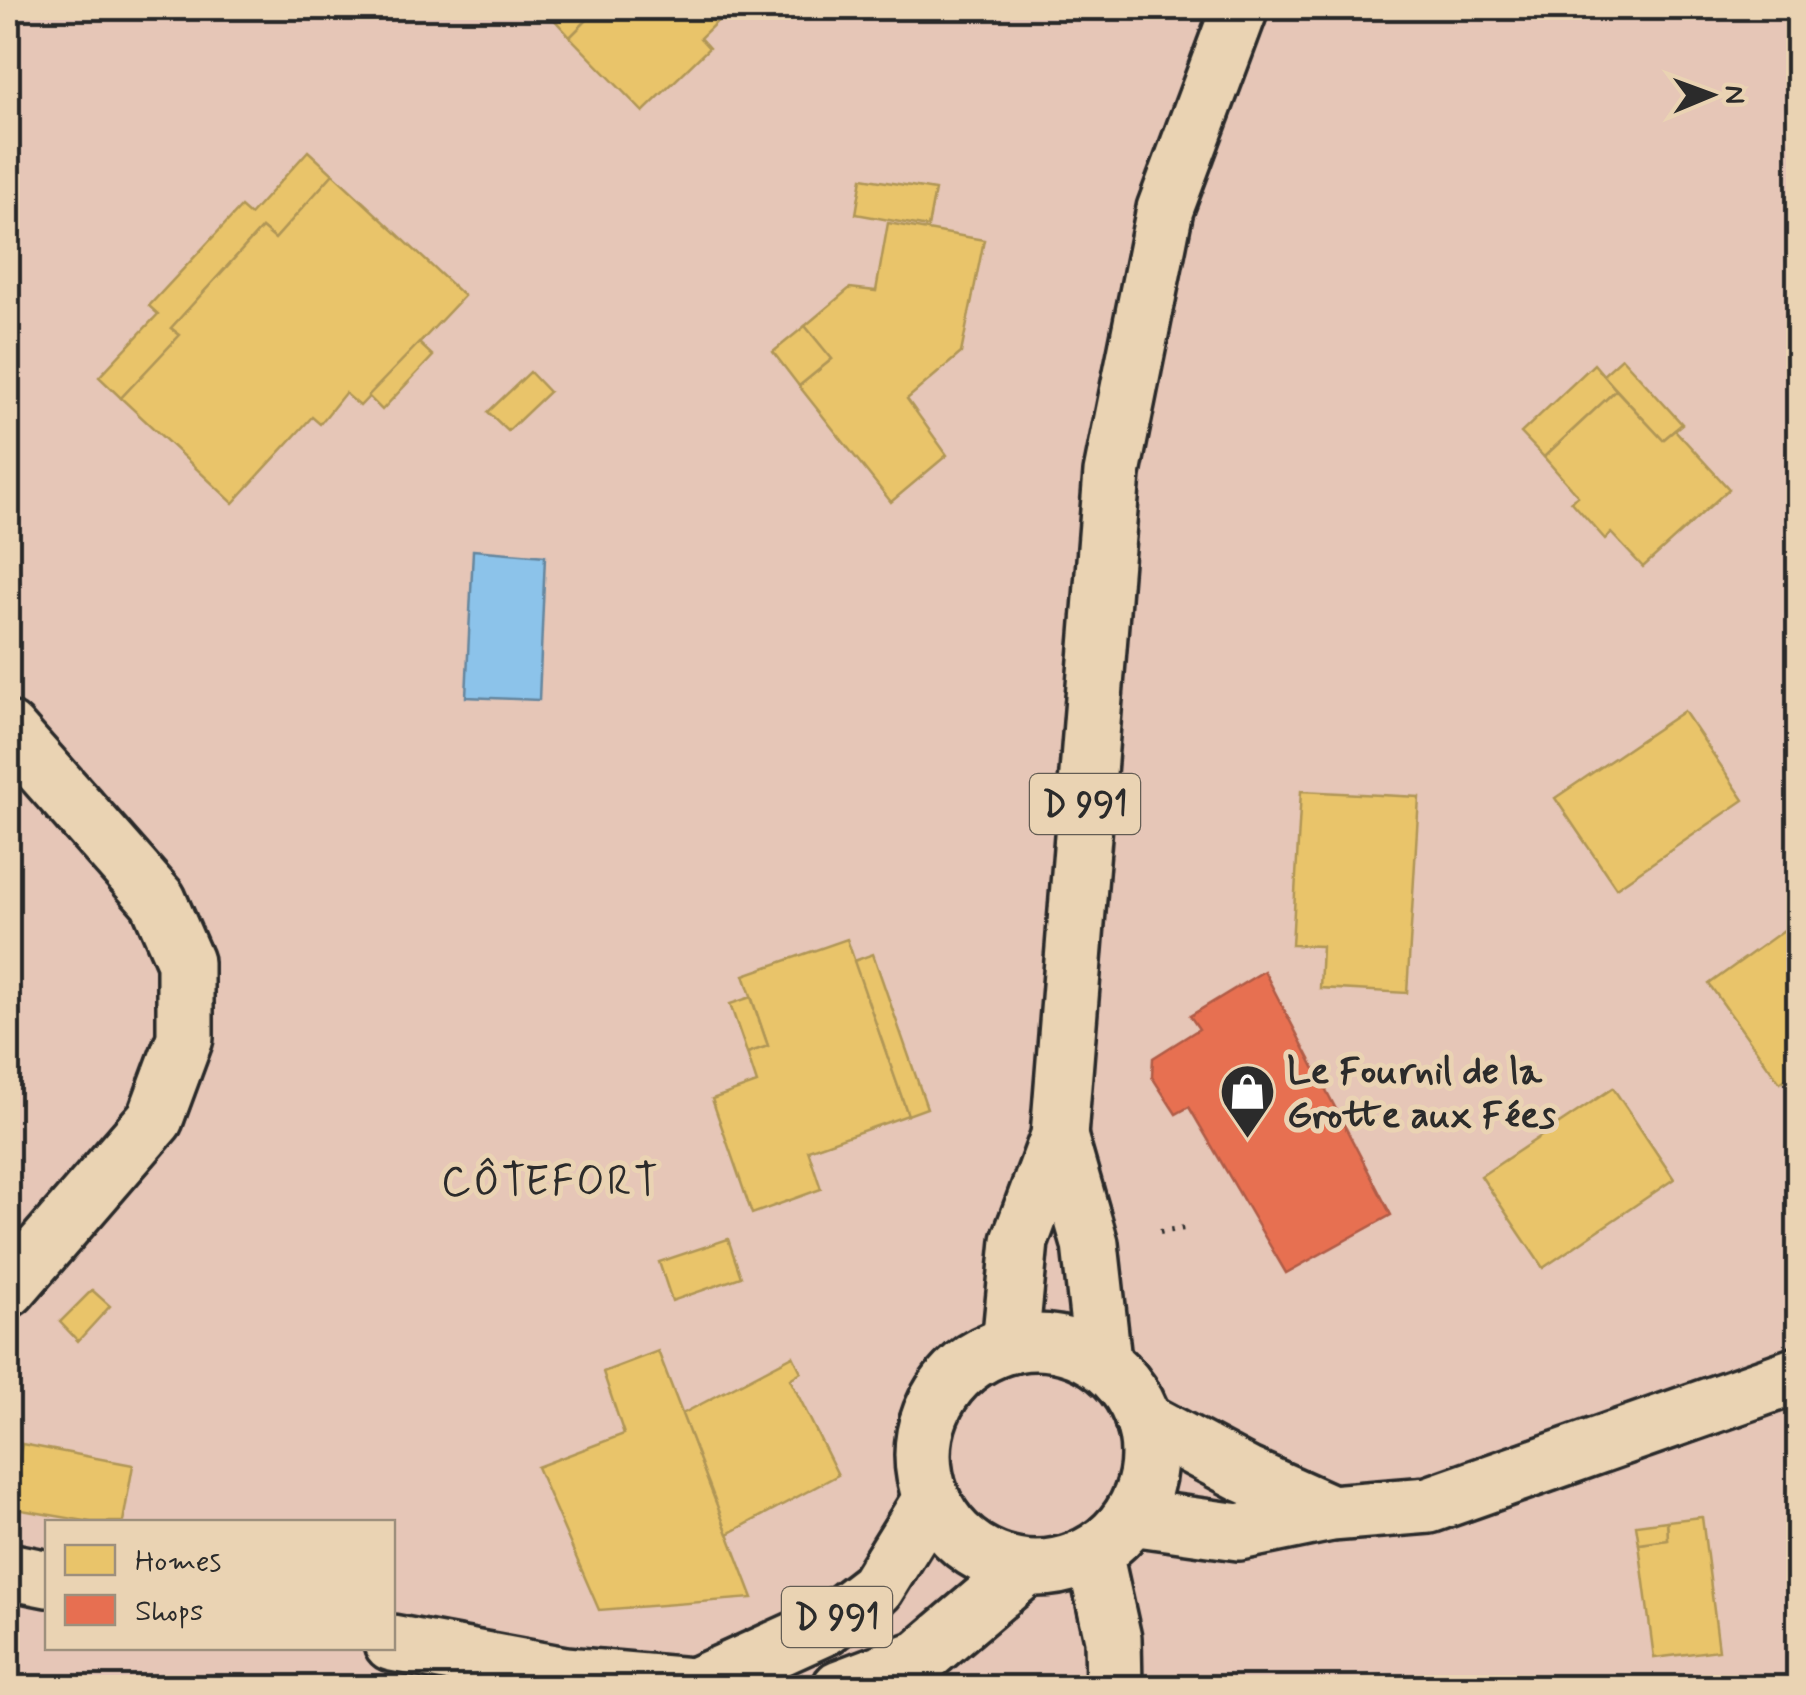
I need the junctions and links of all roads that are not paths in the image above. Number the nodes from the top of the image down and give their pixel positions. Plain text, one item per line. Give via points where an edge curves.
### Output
1 (1240, 8) edge
2 (8, 730) edge
3 (1059, 1136) junction
4 (8, 1289) edge
5 (1010, 1345) junction
6 (1103, 1361) junction
7 (1798, 1374) edge
8 (1143, 1420) junction
9 (931, 1498) junction
10 (1331, 1512) junction
11 (1112, 1535) junction
12 (1026, 1568) junction
13 (8, 1571) edge
14 (45, 1578) edge
15 (395, 1644) edge
16 (706, 1686) edge
17 (840, 1688) edge
18 (1114, 1688) edge

1 - 3 main road, D 991 via 1166,209 1112,473
2 - 4 main road via 158,900 185,962 185,1038 155,1119
3 - 5 main road, D 991 via 1020,1241
3 - 6 main road, D 991 via 1090,1244
5 - 6 main road via 1042,1342
5 - 9 main road via 954,1376 935,1403 922,1466
6 - 8 main road via 1128,1388
7 - 10 main road via 1429,1505
8 - 10 main road
8 - 11 main road via 1146,1486
9 - 12 main road via 969,1546
9 - 16 main road, D 991 via 876,1588 825,1627
10 - 11 main road via 1239,1532
11 - 12 main road via 1060,1567
11 - 18 main road
12 - 17 main road, D 991 via 920,1658
13 - 14 main road
15 - 16 main road, D 991 via 564,1676

